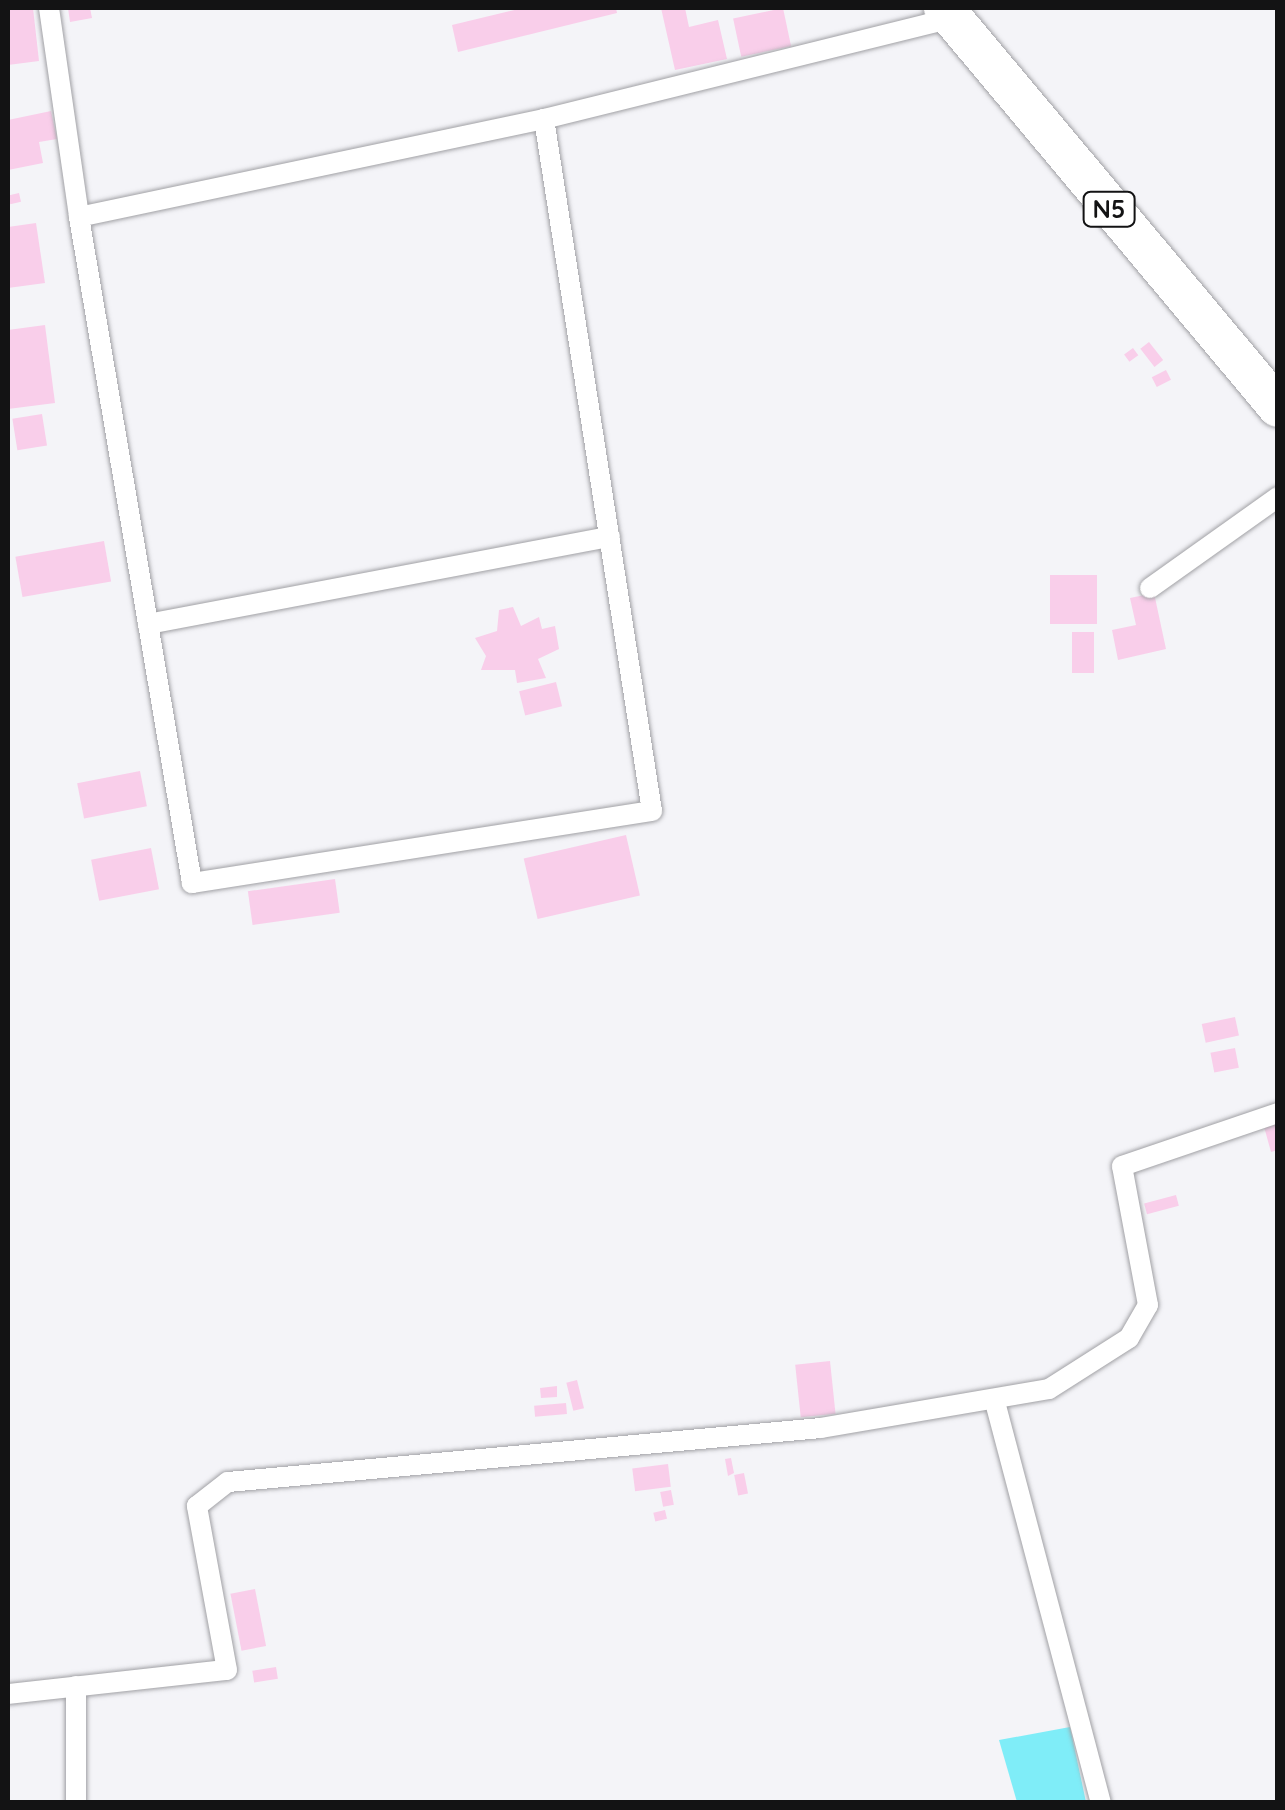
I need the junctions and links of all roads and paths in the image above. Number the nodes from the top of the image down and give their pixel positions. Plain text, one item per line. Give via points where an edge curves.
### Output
1 (49, 8) edge
2 (948, 13) edge
3 (544, 119) junction
4 (79, 217) junction
5 (1275, 401) edge
6 (1278, 497) edge
7 (610, 537) junction
8 (1150, 588) dead end
9 (148, 624) junction
10 (1278, 1113) edge
11 (996, 1402) junction
12 (76, 1686) junction
13 (8, 1694) edge
14 (76, 1802) edge
15 (1101, 1802) edge

1 - 4 street
2 - 3 street
2 - 5 highway, N5
3 - 4 street
3 - 7 street
4 - 9 street
6 - 8 street
7 - 9 street
7 - 9 street via 652,811 192,883
10 - 11 street via 1122,1166 1148,1282 1142,1323 1080,1375
11 - 12 street via 821,1428 228,1482 198,1506 227,1670
11 - 15 street
12 - 13 street
12 - 14 street

